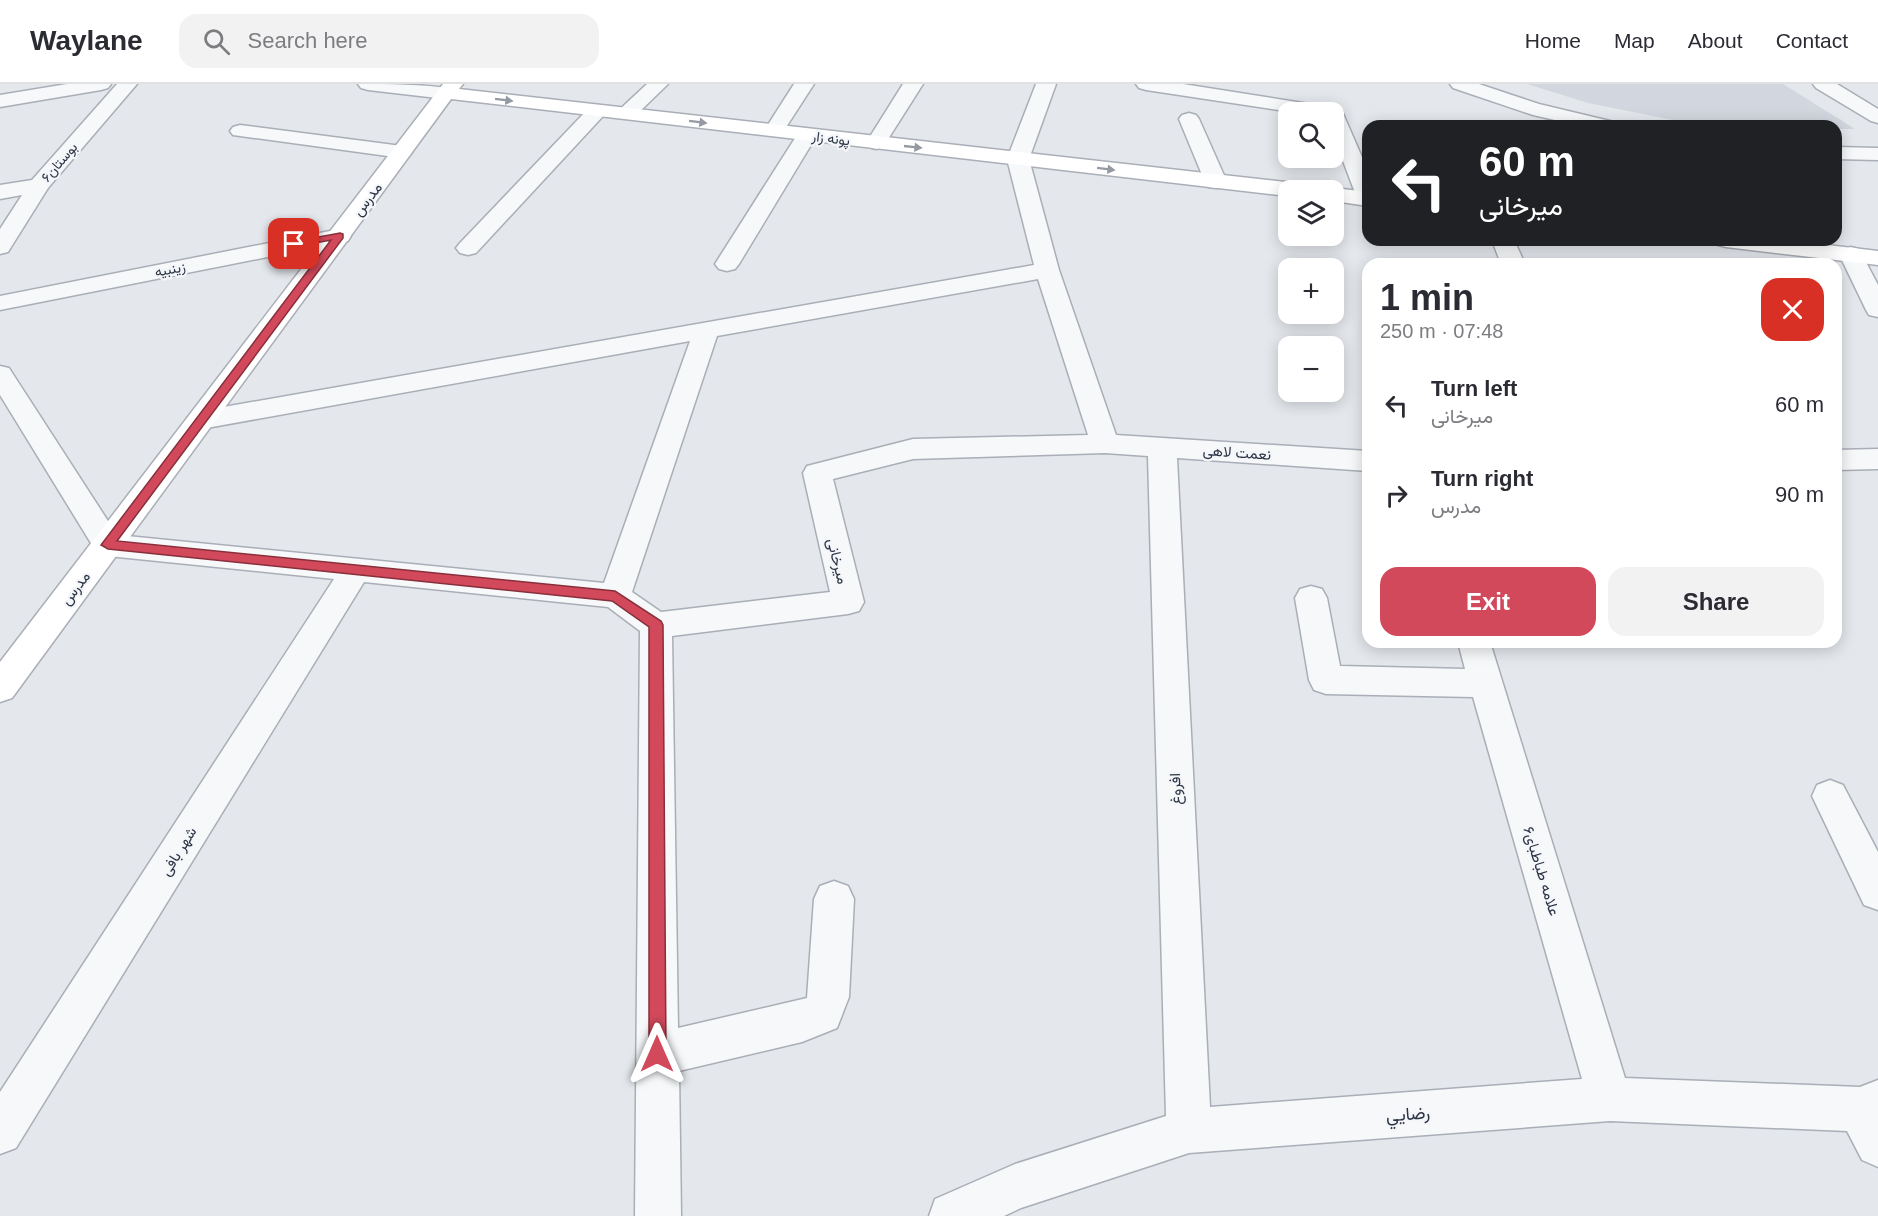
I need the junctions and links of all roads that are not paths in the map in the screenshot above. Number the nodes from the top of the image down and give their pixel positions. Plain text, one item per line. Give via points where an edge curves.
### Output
1 (101, 84) edge
2 (127, 84) edge
3 (368, 84) edge
4 (658, 84) edge
5 (804, 84) edge
6 (913, 84) edge
7 (1046, 84) edge
8 (1146, 84) edge
9 (1460, 84) edge
10 (1823, 84) edge
11 (450, 89) edge
12 (0, 101) edge
13 (1317, 102) edge
14 (597, 111) junction
15 (626, 114) junction
16 (1878, 117) edge
17 (1189, 119) dead end
18 (1581, 120) edge
19 (240, 130) dead end
20 (774, 131) junction
21 (807, 135) junction
22 (1344, 140) edge
23 (876, 143) junction
24 (402, 152) junction
25 (1842, 153) edge
26 (1878, 154) edge
27 (1018, 159) junction
28 (1216, 182) junction
29 (1362, 183) edge
30 (39, 185) junction
31 (1278, 188) edge
32 (0, 192) edge
33 (1344, 196) edge
34 (1362, 197) edge
35 (340, 236) junction
36 (1776, 246) edge
37 (0, 247) edge
38 (468, 248) dead end
39 (1851, 255) junction
40 (1878, 258) edge
41 (727, 264) dead end
42 (1047, 270) junction
43 (0, 303) edge
44 (1878, 310) edge
45 (707, 330) junction
46 (0, 374) edge
47 (201, 420) junction
48 (1106, 444) junction
49 (1162, 447) junction
50 (1878, 459) edge
51 (1842, 460) edge
52 (1362, 461) edge
53 (108, 545) junction
54 (356, 570) junction
55 (615, 596) junction
56 (1311, 598) dead end
57 (656, 625) junction
58 (1476, 648) edge
59 (1486, 683) junction
60 (0, 688) edge
61 (1830, 796) dead end
62 (1878, 892) edge
63 (834, 899) dead end
64 (657, 1054) junction
65 (1610, 1099) junction
66 (1872, 1118) edge
67 (0, 1131) edge
68 (1189, 1131) junction
69 (658, 1216) edge
70 (952, 1216) edge

1 - 12 street
2 - 30 street, بوستان۶
3 - 11 street, پونه زار
4 - 15 street
5 - 20 street
6 - 23 street
7 - 27 street
8 - 13 street
9 - 18 street via 1533,109
10 - 16 street
11 -> 14 street, پونه زار
11 - 24 street, مدرس
14 - 15 street, پونه زار
14 - 38 street
15 -> 20 street, پونه زار
17 - 28 street
19 - 24 street
20 - 21 street, پونه زار
21 - 23 street, پونه زار
21 - 41 street
22 - 29 street
23 -> 27 street, پونه زار
24 - 35 street, مدرس
25 - 26 street
27 -> 28 street, پونه زار
27 - 42 street
28 - 31 street, پونه زار
30 - 32 street
30 - 37 street, بوستان۶
33 - 34 street
35 - 43 street, زینبیه
35 - 47 street, مدرس
36 - 39 street
39 - 40 street
39 - 44 street
42 - 45 street
42 - 48 street
45 - 47 street
45 - 55 street
46 - 53 street
47 - 53 street, مدرس
48 - 49 street, نعمت لاهی
48 - 57 street, میرخانی via 913,449 817,473 848,602
49 - 52 street, نعمت لاهی
49 - 68 street, افروغ
50 - 51 street
53 - 54 street
53 - 60 street, مدرس
54 - 55 street
54 - 67 street, شهر بافی
55 - 57 street
56 - 59 street via 1326,680
57 - 64 street
58 - 59 street, علامه طباطبای۶
59 - 65 street, علامه طباطبای۶
61 - 62 street
63 - 64 street via 828,997 822,1013
64 - 69 street
65 - 66 street, رضایي
65 - 68 street, رضایي
68 - 70 street, رضایي via 1015,1187

